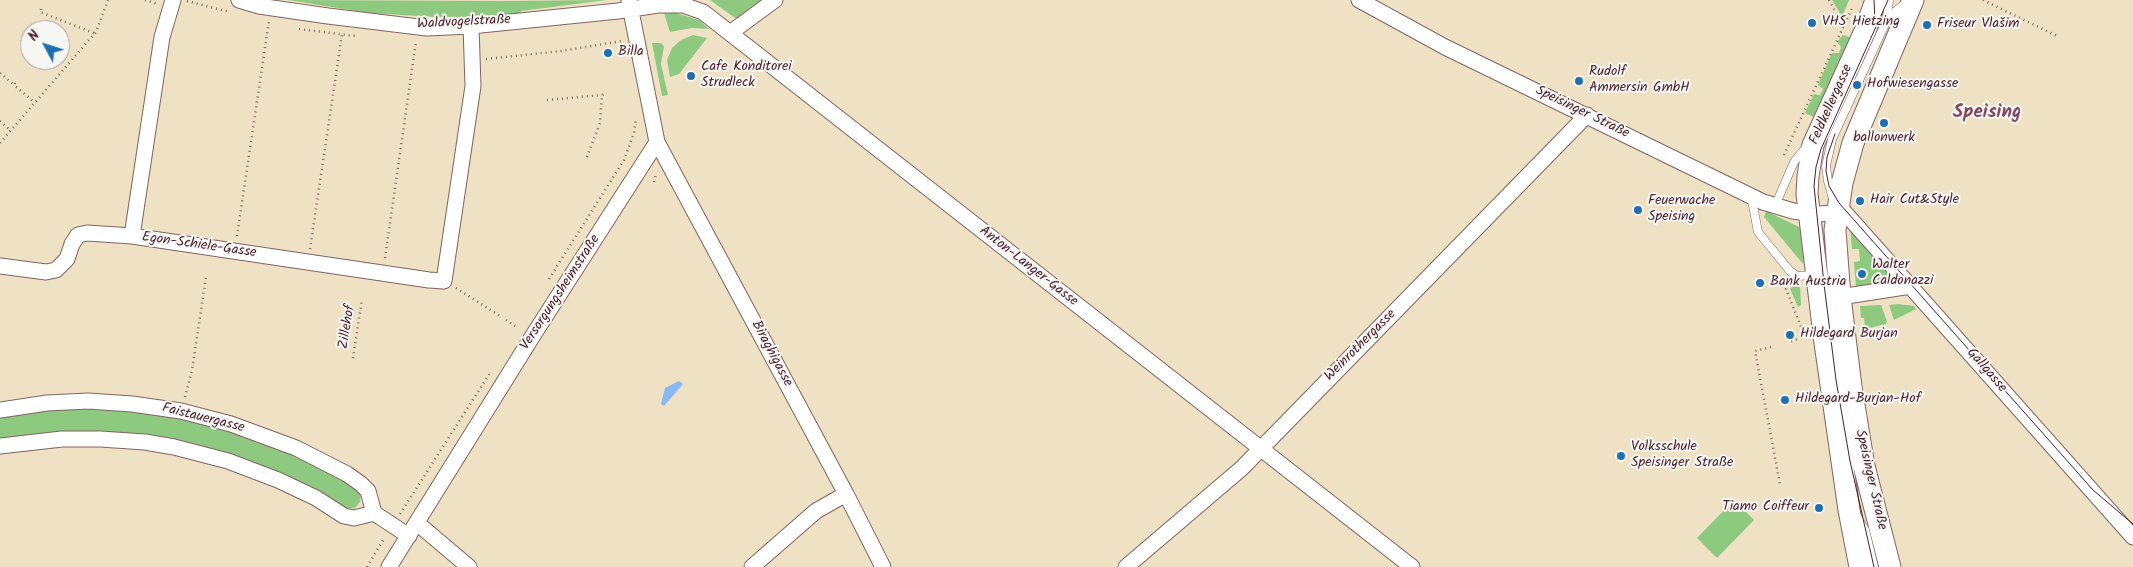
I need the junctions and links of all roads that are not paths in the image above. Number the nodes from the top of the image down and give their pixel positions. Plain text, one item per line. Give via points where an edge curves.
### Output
1 (173, 0) edge
2 (239, 0) edge
3 (775, 0) edge
4 (1359, 0) edge
5 (1876, 0) edge
6 (1889, 0) edge
7 (1913, 0) edge
8 (629, 5) edge
9 (1886, 22) junction
10 (471, 26) junction
11 (730, 33) junction
12 (1587, 116) junction
13 (1818, 133) junction
14 (657, 142) junction
15 (1751, 196) junction
16 (1775, 206) junction
17 (1838, 209) junction
18 (1809, 214) junction
19 (132, 236) junction
20 (0, 266) edge
21 (1816, 275) junction
22 (1911, 286) junction
23 (1829, 301) junction
24 (0, 410) edge
25 (0, 446) edge
26 (1260, 449) junction
27 (846, 494) junction
28 (1849, 510) junction
29 (374, 513) junction
30 (413, 529) junction
31 (2133, 538) edge
32 (397, 564) edge
33 (469, 567) edge
34 (752, 567) edge
35 (883, 567) edge
36 (1126, 567) edge
37 (1412, 567) edge
38 (1860, 567) edge
39 (1874, 567) edge
40 (1890, 567) edge

1 - 19 street, Egon-Schiele-Gasse via 162,37
2 - 10 street, Waldvogelstraße via 271,8 420,27
3 - 11 street
4 - 12 street, Speisinger Straße via 1445,47
5 - 13 main road, Feldkellergasse
6 - 9 lane, Feldkellergasse
7 - 9 lane, Feldkellergasse via 1899,7
7 - 17 main road, Feldkellergasse via 1853,142
8 - 10 street, Waldvogelstraße
8 - 11 street, Anton-Langer-Gasse via 683,5 703,12
8 - 14 street
9 - 17 lane, Feldkellergasse via 1829,151 1827,176
10 - 19 street, Egon-Schiele-Gasse via 472,86 444,281
11 - 26 street, Anton-Langer-Gasse
12 - 15 street, Speisinger Straße
12 - 26 street, Weinrothergasse
13 - 16 lane via 1794,162
13 - 18 main road, Feldkellergasse via 1808,176
14 - 27 street, Biraghigasse
14 - 30 street, Versorgungsheimstraße
15 - 16 street, Speisinger Straße
15 - 21 lane via 1758,232 1790,272 1797,276
16 - 18 street, Speisinger Straße
17 - 18 street, Speisinger Straße
17 - 22 street, Gallgasse
17 - 23 main road, Speisinger Straße via 1836,258
18 - 21 main road, Speisinger Straße
19 - 20 street via 87,233 78,236 67,259 56,270 46,272
21 - 23 main road, Speisinger Straße
22 - 23 street
22 - 31 street, Gallgasse
23 - 28 main road, Speisinger Straße
23 - 40 main road, Speisinger Straße via 1845,350 1864,466
24 - 29 street, Faistauergasse via 46,403 132,404 181,411 231,424 296,448 347,474 368,492
25 - 29 street via 62,439 100,439 174,447 228,461 278,480 344,516 354,518
26 - 36 street, Weinrothergasse
26 - 37 street, Anton-Langer-Gasse
27 - 34 street via 816,511
27 - 35 street, Biraghigasse
28 - 38 main road, Speisinger Straße
28 - 39 lane, Speisinger Straße via 1865,530
29 - 30 street via 393,525
30 - 32 street, Versorgungsheimstraße
30 - 33 street

